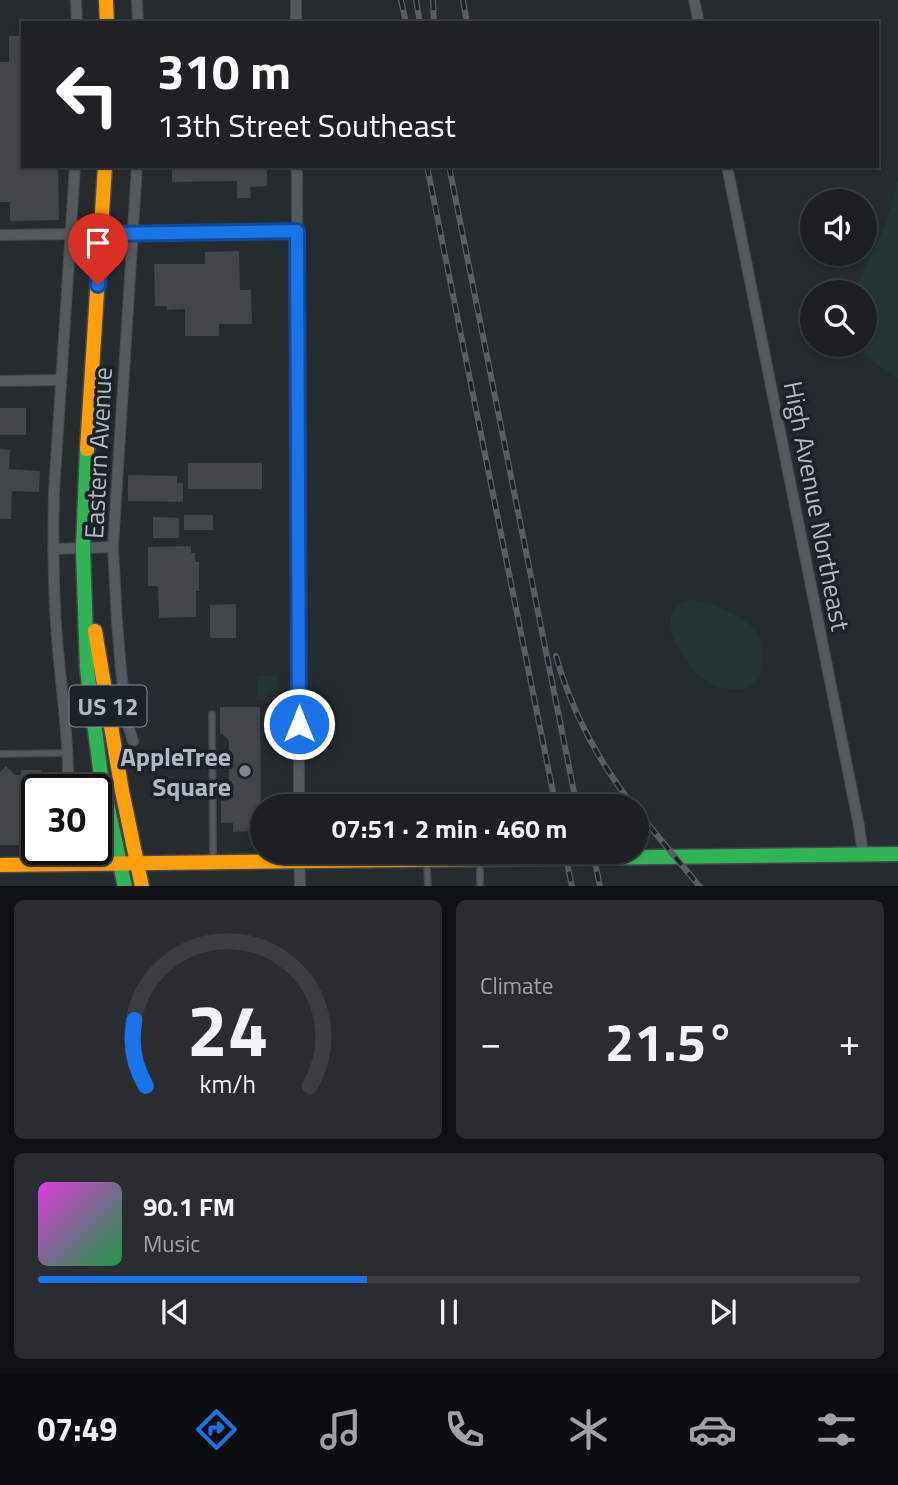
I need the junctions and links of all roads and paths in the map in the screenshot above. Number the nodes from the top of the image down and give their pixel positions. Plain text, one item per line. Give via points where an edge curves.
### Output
1 (76, 0) edge
2 (106, 0) edge
3 (138, 0) edge
4 (296, 0) edge
5 (694, 0) edge
6 (77, 21) edge
7 (107, 21) edge
8 (138, 21) edge
9 (296, 21) edge
10 (699, 21) edge
11 (75, 168) edge
12 (105, 168) edge
13 (137, 168) edge
14 (297, 168) edge
15 (727, 168) edge
16 (297, 231) junction
17 (133, 233) junction
18 (71, 234) junction
19 (102, 234) junction
20 (0, 235) edge
21 (61, 380) junction
22 (0, 381) edge
23 (113, 547) junction
24 (83, 548) junction
25 (53, 549) junction
26 (212, 714) dead end
27 (133, 741) dead end
28 (67, 753) junction
29 (0, 754) edge
30 (68, 774) edge
31 (299, 794) edge
32 (863, 854) junction
33 (898, 854) edge
34 (649, 857) edge
35 (250, 860) edge
36 (213, 863) junction
37 (112, 864) edge
38 (119, 864) junction
39 (136, 864) junction
40 (299, 864) edge
41 (427, 864) edge
42 (480, 864) edge
43 (0, 865) edge
44 (21, 865) edge
45 (125, 886) edge
46 (142, 886) edge
47 (300, 886) edge
48 (428, 886) edge
49 (480, 886) edge

1 - 6 street
2 - 7 main road
3 - 8 street
4 - 9 street
5 - 10 street
11 - 18 street
12 - 19 main road, US 12 / US 12
13 - 17 street, Eastern Avenue
14 - 16 street
15 - 32 street, High Avenue Northeast
16 - 17 street
16 - 31 street
17 - 19 street
17 - 23 street, Eastern Avenue
18 - 19 street
18 - 20 street
18 - 21 street
19 - 24 main road, US 12 / US 12
21 - 22 street
21 - 25 street
23 - 24 street
23 - 27 street, Eastern Avenue via 120,658
24 - 25 street
24 - 38 main road, US 12 / US 12 via 91,708
24 - 39 main road, US 12 / US 12
25 - 28 street
26 - 36 lane
28 - 29 lane
28 - 30 street
32 - 33 main road
32 - 34 main road
35 - 36 main road
36 - 39 main road
37 - 38 main road
38 - 39 main road
38 - 45 main road, US 12 / US 12
39 - 46 main road, US 12 / US 12
40 - 47 street
41 - 48 lane
42 - 49 lane
43 - 44 main road

